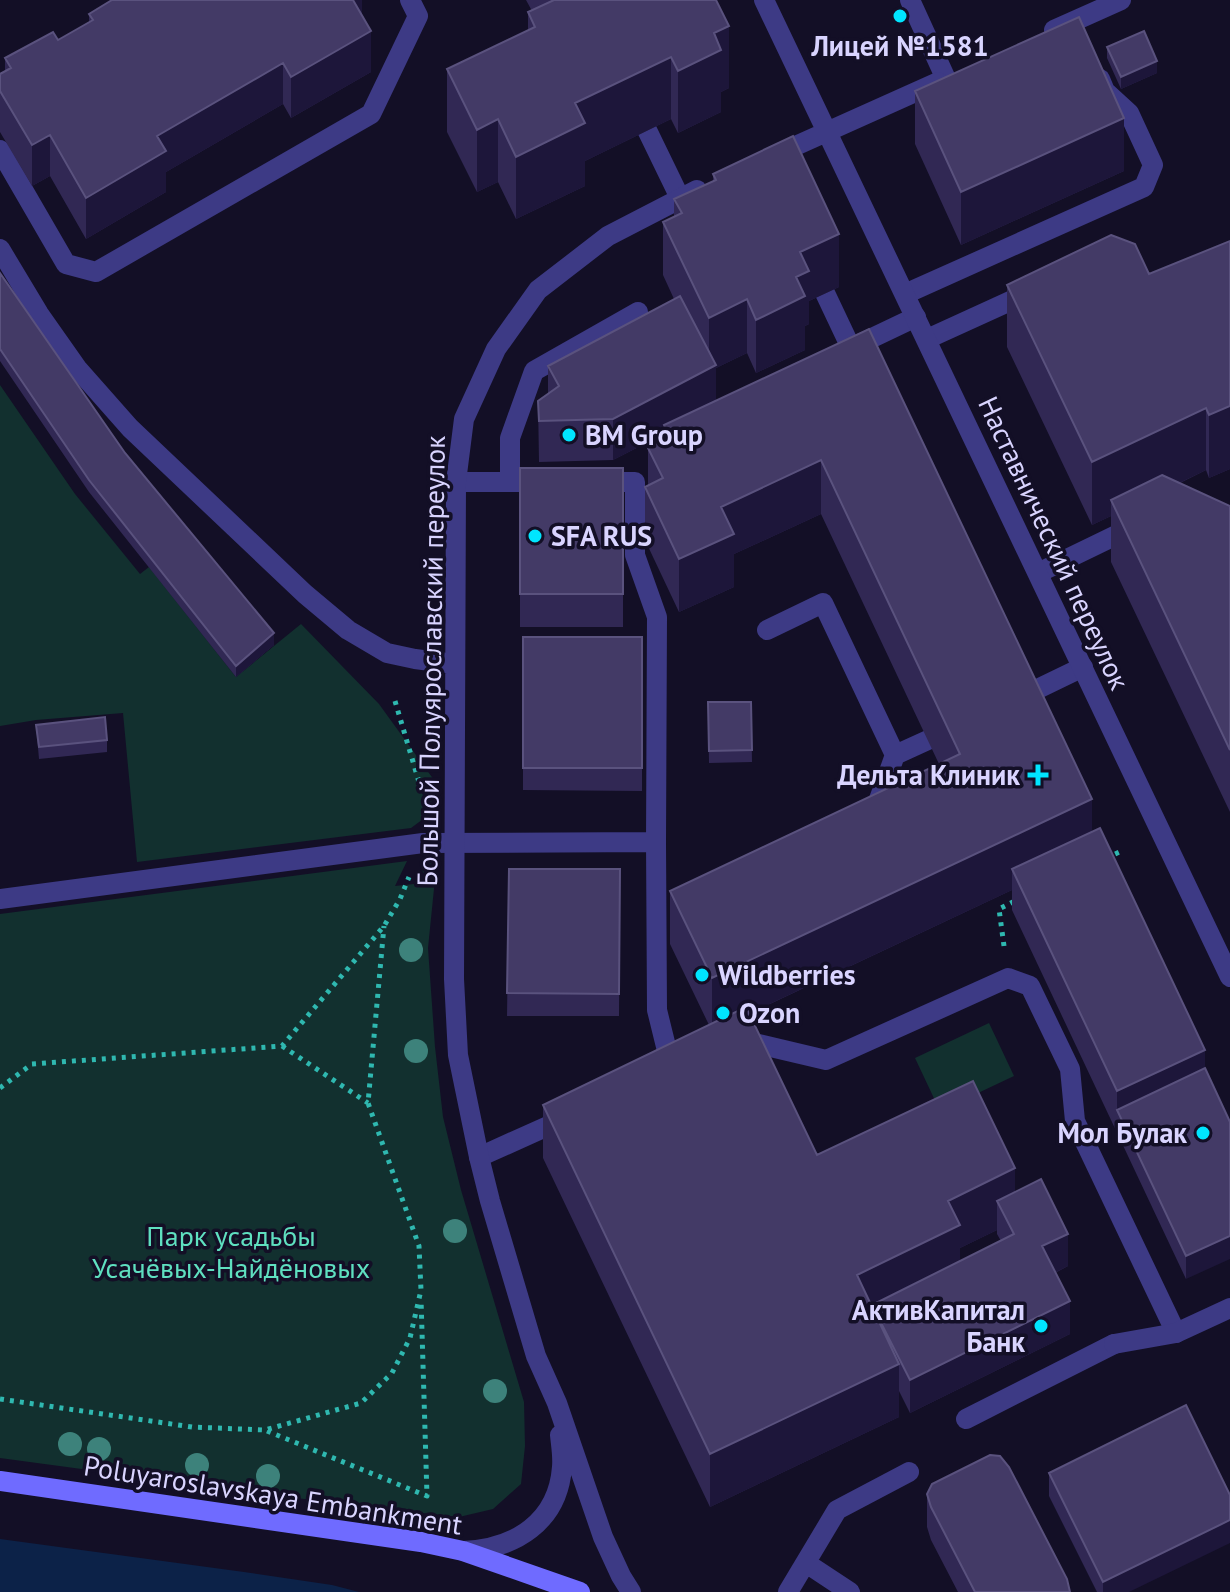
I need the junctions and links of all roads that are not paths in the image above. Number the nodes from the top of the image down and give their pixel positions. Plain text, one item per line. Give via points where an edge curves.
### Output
1 (410, 0) edge
2 (764, 0) edge
3 (910, 0) edge
4 (1121, 0) edge
5 (1074, 21) junction
6 (1031, 40) edge
7 (1085, 44) edge
8 (1094, 64) edge
9 (647, 130) dead end
10 (828, 133) junction
11 (0, 150) edge
12 (759, 163) edge
13 (720, 180) edge
14 (680, 198) junction
15 (0, 249) edge
16 (1044, 286) edge
17 (825, 293) dead end
18 (905, 294) junction
19 (638, 312) dead end
20 (916, 317) junction
21 (927, 339) junction
22 (456, 482) junction
23 (510, 482) junction
24 (1152, 518) edge
25 (1038, 573) junction
26 (767, 630) dead end
27 (454, 664) junction
28 (1083, 667) junction
29 (1019, 698) edge
30 (928, 740) edge
31 (895, 755) junction
32 (849, 819) edge
33 (656, 842) junction
34 (454, 843) junction
35 (0, 899) edge
36 (1230, 977) edge
37 (727, 1053) edge
38 (672, 1072) edge
39 (589, 1108) edge
40 (479, 1157) junction
41 (1230, 1308) edge
42 (1176, 1333) junction
43 (557, 1403) junction
44 (966, 1419) dead end
45 (909, 1472) dead end
46 (0, 1481) edge
47 (463, 1551) junction
48 (806, 1563) junction
49 (580, 1592) edge
50 (631, 1592) edge
51 (788, 1592) edge
52 (850, 1592) edge

1 - 11 street via 418,16 371,114 96,272 66,264
2 - 10 street, Наставнический переулок
3 - 10 street via 953,75
4 - 5 street
5 - 6 street
5 - 7 street
8 - 18 street via 1105,91 1129,113 1153,165 1144,187
9 - 14 street
10 - 12 street
10 - 18 street, Наставнический переулок
13 - 14 street, Большой Полуярославский переулок
14 - 22 street, Большой Полуярославский переулок via 608,236 538,290 496,349 464,419
15 - 27 street via 39,314 94,388 305,594 348,630 387,653
16 - 21 street
17 - 20 street via 851,348
18 - 20 street, Наставнический переулок
19 - 23 street via 534,371 510,438
20 - 21 street, Наставнический переулок
21 - 25 street, Наставнический переулок
22 - 23 street
22 - 27 street, Большой Полуярославский переулок
23 - 33 street via 635,482 635,555 657,617
24 - 25 street
25 - 28 street, Наставнический переулок
26 - 31 street via 823,603
27 - 34 street, Большой Полуярославский переулок
28 - 29 street
28 - 36 street, Наставнический переулок
30 - 31 street
31 - 32 street via 877,805
33 - 34 street
33 - 38 street via 657,1010
34 - 35 street
34 - 40 street, Большой Полуярославский переулок via 458,1055
37 - 42 street via 754,1043 826,1060 1008,978 1030,986 1070,1069 1075,1121
39 - 40 street
40 - 43 street, Большой Полуярославский переулок via 536,1356
41 - 42 street
42 - 44 street via 1114,1344
43 - 47 street via 563,1464 551,1507 536,1526 514,1540
43 - 50 street via 603,1537
45 - 48 street via 837,1510
46 - 47 main road, Poluyaroslavskaya Embankment
47 - 49 main road, Poluyaroslavskaya Embankment
48 - 51 street
48 - 52 street

